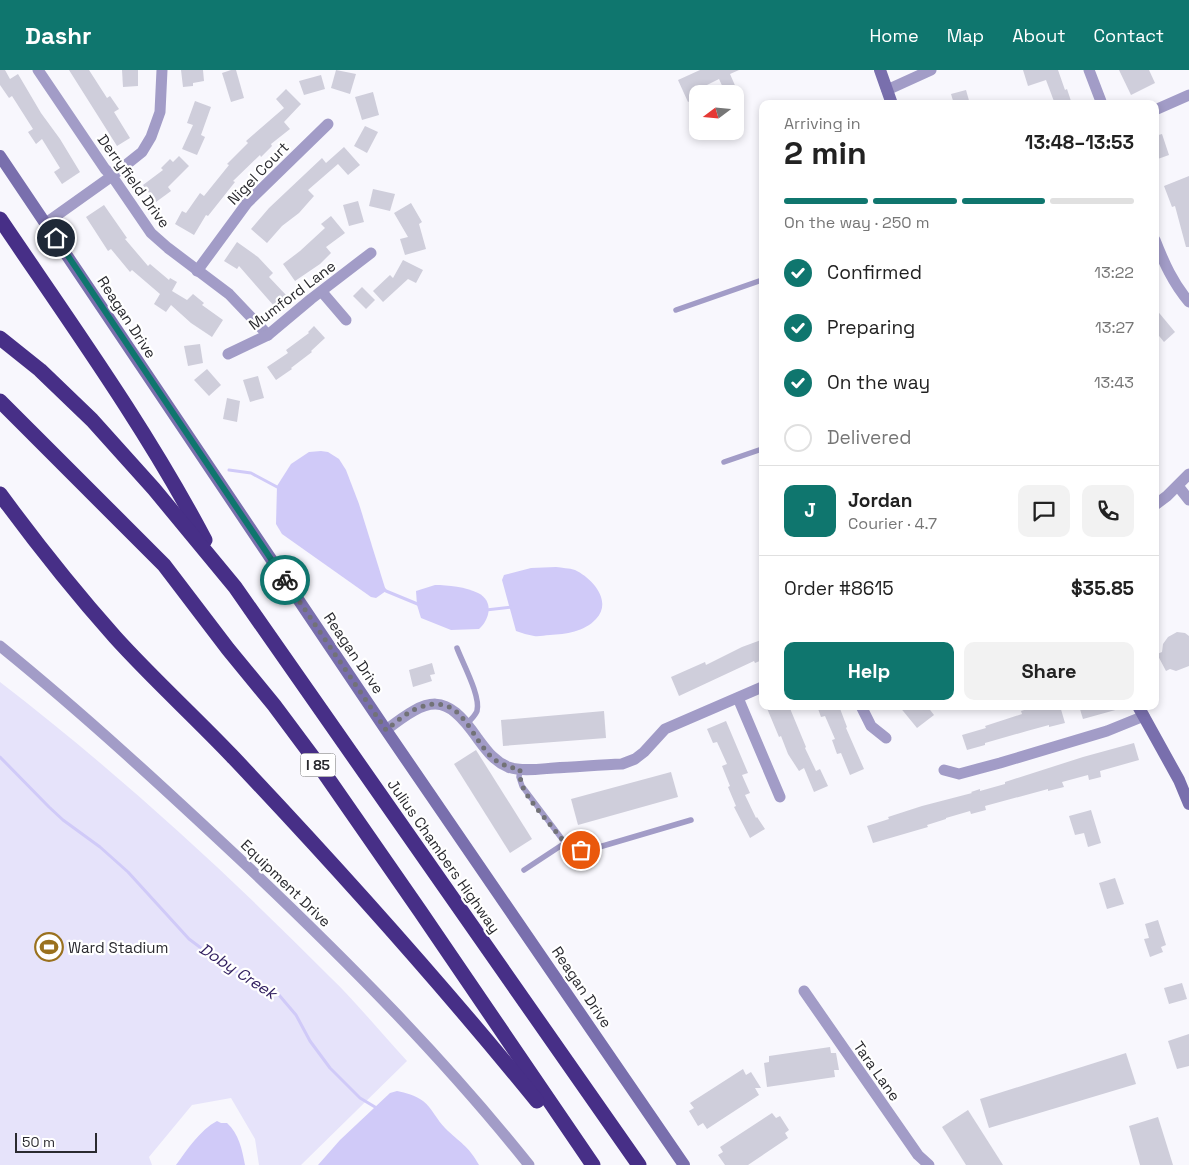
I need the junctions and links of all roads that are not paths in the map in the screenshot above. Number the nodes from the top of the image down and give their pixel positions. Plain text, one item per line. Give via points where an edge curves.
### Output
1 (38, 70) edge
2 (162, 70) edge
3 (880, 70) edge
4 (931, 70) edge
5 (1089, 70) edge
6 (887, 90) junction
7 (1189, 95) edge
8 (891, 100) edge
9 (1100, 100) edge
10 (1159, 108) edge
11 (328, 124) dead end
12 (0, 156) edge
13 (112, 176) junction
14 (0, 219) edge
15 (46, 223) junction
16 (1159, 250) edge
17 (371, 253) dead end
18 (198, 271) junction
19 (759, 281) edge
20 (322, 292) junction
21 (1189, 302) edge
22 (676, 310) dead end
23 (346, 320) dead end
24 (268, 335) junction
25 (0, 338) edge
26 (228, 354) dead end
27 (0, 400) edge
28 (759, 450) edge
29 (724, 462) dead end
30 (1189, 474) edge
31 (1178, 486) junction
32 (0, 494) edge
33 (1189, 500) edge
34 (1159, 502) edge
35 (220, 567) junction
36 (0, 646) edge
37 (457, 648) dead end
38 (759, 688) edge
39 (738, 698) junction
40 (863, 710) edge
41 (1141, 711) edge
42 (468, 723) junction
43 (386, 730) junction
44 (886, 738) dead end
45 (520, 769) junction
46 (944, 770) dead end
47 (780, 797) dead end
48 (1189, 804) edge
49 (691, 820) dead end
50 (565, 843) junction
51 (524, 870) dead end
52 (804, 991) dead end
53 (529, 1165) edge
54 (591, 1165) edge
55 (639, 1165) edge
56 (684, 1165) edge
57 (929, 1165) edge

1 - 13 street, Derryfield Drive
2 - 13 street via 160,112 151,137 142,152
3 - 6 street
4 - 6 street
5 - 9 street
6 - 8 street
7 - 10 street
11 - 18 street, Nigel Court via 247,203
12 - 15 street, Reagan Drive
13 - 15 street
13 - 18 street, Derryfield Drive via 151,233
14 - 35 highway via 155,451
15 - 43 street, Reagan Drive
16 - 21 street via 1169,274
17 - 20 street, Mumford Lane
18 - 24 street, Derryfield Drive via 229,294
19 - 22 lane
20 - 23 street
20 - 24 street, Mumford Lane
24 - 26 street, Mumford Lane
25 - 35 highway, I 85 via 40,370 92,420
27 - 54 highway, I 85 via 164,565 274,705 420,911
28 - 29 lane
30 - 31 street
31 - 33 street
31 - 34 street
32 - 54 highway via 31,537 116,638 231,754 372,907 471,1019
35 - 55 highway, Julius Chambers Highway / I 85
36 - 53 street, Equipment Drive via 126,754 298,914 418,1036
37 - 42 lane via 477,699 477,709
38 - 39 street
39 - 45 street via 664,729 644,752 622,764
39 - 47 street
40 - 44 street via 871,726
41 - 46 street via 1107,731 1000,764 959,774
41 - 48 street
42 - 43 street via 446,705 432,704 406,715
42 - 45 street via 497,761
43 - 56 street, Reagan Drive
45 - 50 lane via 522,786
49 - 50 lane via 589,850 572,848
50 - 51 lane
52 - 57 street, Tara Lane via 918,1155

